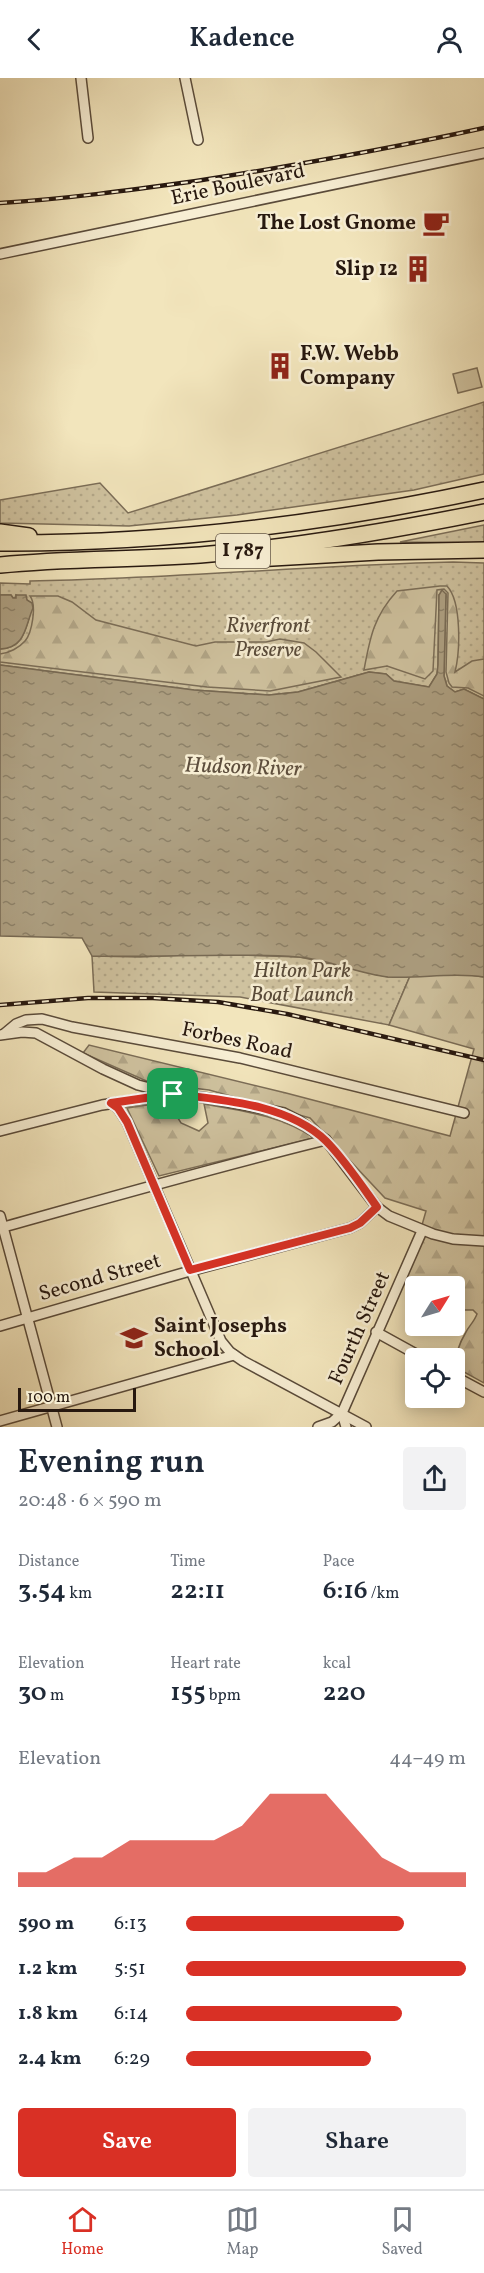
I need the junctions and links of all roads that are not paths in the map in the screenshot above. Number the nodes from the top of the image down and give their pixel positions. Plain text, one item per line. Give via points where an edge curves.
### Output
1 (81, 78) edge
2 (185, 78) edge
3 (88, 138) dead end
4 (198, 140) dead end
5 (484, 153) edge
6 (0, 255) edge
7 (484, 490) edge
8 (484, 512) edge
9 (0, 532) edge
10 (80, 542) junction
11 (0, 543) edge
12 (484, 550) edge
13 (0, 566) edge
14 (2, 1034) edge
15 (173, 1094) junction
16 (111, 1103) junction
17 (464, 1113) dead end
18 (0, 1131) edge
19 (326, 1140) junction
20 (153, 1187) junction
21 (377, 1207) junction
22 (0, 1216) edge
23 (2, 1228) edge
24 (422, 1231) junction
25 (484, 1241) edge
26 (190, 1270) junction
27 (27, 1318) junction
28 (0, 1326) edge
29 (376, 1332) junction
30 (405, 1348) edge
31 (234, 1355) junction
32 (465, 1382) edge
33 (484, 1392) edge
34 (52, 1408) junction
35 (342, 1413) junction
36 (0, 1421) edge
37 (57, 1427) edge
38 (318, 1427) edge
39 (346, 1427) edge
40 (366, 1427) edge

1 - 3 street
2 - 4 street
5 - 6 street, Erie Boulevard
7 - 10 highway, I 787 via 284,526
8 - 13 highway, I 787 via 261,549
9 - 10 highway
10 - 11 highway, I 787
12 - 13 highway via 334,554 99,568 37,570
14 - 15 street via 36,1033 103,1070
14 - 17 street, Forbes Road via 26,1020 42,1019 240,1058
15 - 16 street
15 - 19 street via 284,1113
16 - 18 street
16 - 20 street via 127,1122
19 - 20 street
19 - 21 street
20 - 23 street
20 - 26 street
21 - 24 street
21 - 26 street, Second Street via 350,1228
22 - 23 street
23 - 27 street
24 - 25 street
24 - 29 street, Fourth Street
26 - 27 street, Second Street
26 - 31 street via 222,1341
27 - 28 street, Second Street
27 - 34 street
29 - 30 street
29 - 35 street, Fourth Street
31 - 34 street
31 - 35 street
32 - 33 street
34 - 36 street
34 - 37 street
35 - 38 street, Fourth Street
35 - 39 street
35 - 40 street

